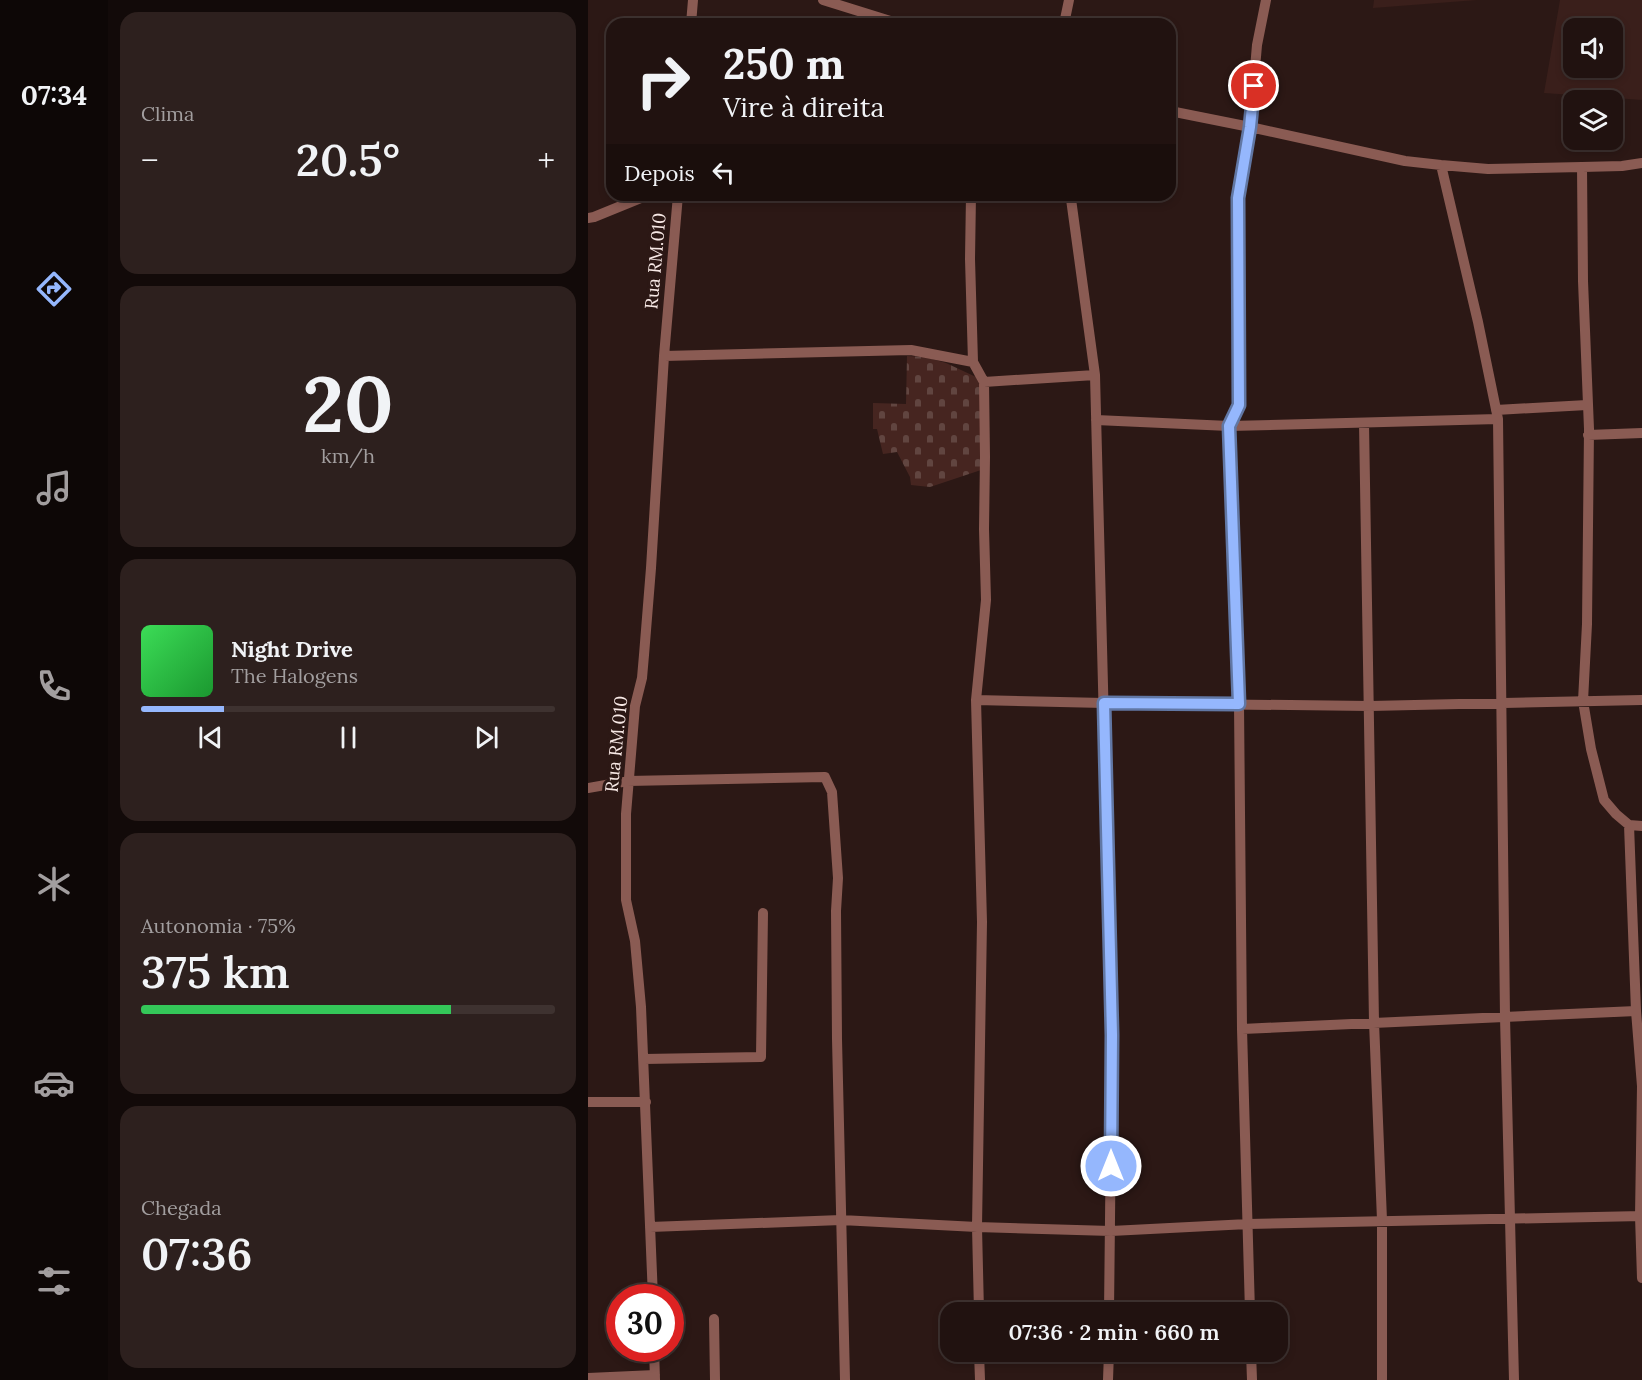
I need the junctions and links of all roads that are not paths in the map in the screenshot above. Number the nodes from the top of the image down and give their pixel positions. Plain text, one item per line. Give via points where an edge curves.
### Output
1 (693, 0) edge
2 (823, 0) edge
3 (1069, 0) edge
4 (1266, 0) edge
5 (692, 18) edge
6 (881, 18) edge
7 (1065, 18) edge
8 (1176, 112) edge
9 (1250, 127) junction
10 (1418, 162) junction
11 (1642, 163) edge
12 (1442, 165) junction
13 (1457, 166) junction
14 (1582, 167) junction
15 (634, 201) edge
16 (677, 201) edge
17 (971, 201) edge
18 (1071, 201) edge
19 (588, 218) edge
20 (664, 356) junction
21 (973, 362) junction
22 (1095, 375) junction
23 (984, 382) junction
24 (1587, 405) junction
25 (1497, 415) junction
26 (1096, 420) junction
27 (1364, 423) junction
28 (1229, 426) junction
29 (1642, 432) edge
30 (1588, 435) junction
31 (976, 700) junction
32 (1642, 700) edge
33 (1583, 702) junction
34 (1104, 703) junction
35 (1500, 703) junction
36 (1239, 704) junction
37 (1370, 706) junction
38 (628, 781) junction
39 (588, 788) edge
40 (1629, 825) junction
41 (1642, 826) edge
42 (764, 913) dead end
43 (1638, 955) edge
44 (1636, 1011) junction
45 (1505, 1017) junction
46 (1374, 1022) junction
47 (1242, 1029) junction
48 (644, 1059) junction
49 (588, 1102) edge
50 (646, 1102) junction
51 (1641, 1216) edge
52 (841, 1220) junction
53 (1510, 1220) junction
54 (1382, 1221) junction
55 (1248, 1224) junction
56 (650, 1227) junction
57 (977, 1227) junction
58 (1111, 1231) junction
59 (1642, 1278) edge
60 (652, 1284) edge
61 (979, 1302) edge
62 (1109, 1302) edge
63 (1250, 1302) edge
64 (714, 1319) dead end
65 (654, 1362) edge
66 (979, 1362) edge
67 (1109, 1362) edge
68 (1251, 1362) edge
69 (588, 1378) edge
70 (655, 1378) edge
71 (715, 1380) edge
72 (845, 1380) edge
73 (980, 1380) edge
74 (1108, 1380) edge
75 (1252, 1380) edge
76 (1382, 1380) edge
77 (1515, 1380) edge

1 - 5 street
2 - 6 street
3 - 7 street
4 - 9 street via 1257,45
8 - 9 street
9 - 10 street
9 - 28 street via 1238,198 1239,405
10 - 12 street
10 - 13 street
11 - 14 street
12 - 13 street
12 - 25 street
13 - 14 street
14 - 24 street
15 - 19 street
16 - 20 street, Rua RM.010
17 - 21 street
18 - 22 street
20 - 21 street via 911,350
20 - 38 street, Rua RM.010 via 642,678 635,706
21 - 23 street
22 - 23 street
22 - 26 street
23 - 31 street via 986,600
24 - 25 street
24 - 30 street
25 - 27 street
25 - 35 street
26 - 28 street
26 - 34 street
27 - 28 street
27 - 37 street
28 - 36 street
29 - 30 street
30 - 33 street
31 - 34 street
31 - 57 street via 982,922
32 - 33 street
33 - 35 street
33 - 40 street via 1604,801
34 - 36 street
34 - 58 street via 1112,1035
35 - 37 street
35 - 45 street
36 - 37 street
36 - 47 street
37 - 46 street
38 - 39 street
38 - 48 street, Rua RM.010 via 626,900 635,941
38 - 52 street via 825,777 829,784 838,878
40 - 41 street
40 - 43 street
42 - 48 street via 761,1057
43 - 44 street
44 - 45 street
44 - 51 street via 1642,1086
45 - 46 street
45 - 53 street
46 - 47 street
46 - 54 street
47 - 55 street
48 - 50 street, Rua RM.010
49 - 50 street
50 - 56 street, Rua RM.010
51 - 53 street
51 - 59 street
52 - 56 street
52 - 57 street
52 - 72 street
53 - 54 street
53 - 77 street
54 - 55 street
54 - 76 street
55 - 58 street
55 - 63 street
56 - 60 street, Rua RM.010
57 - 58 street
57 - 61 street
58 - 62 street
64 - 71 street
65 - 70 street
66 - 73 street
67 - 74 street
68 - 75 street
69 - 70 street

